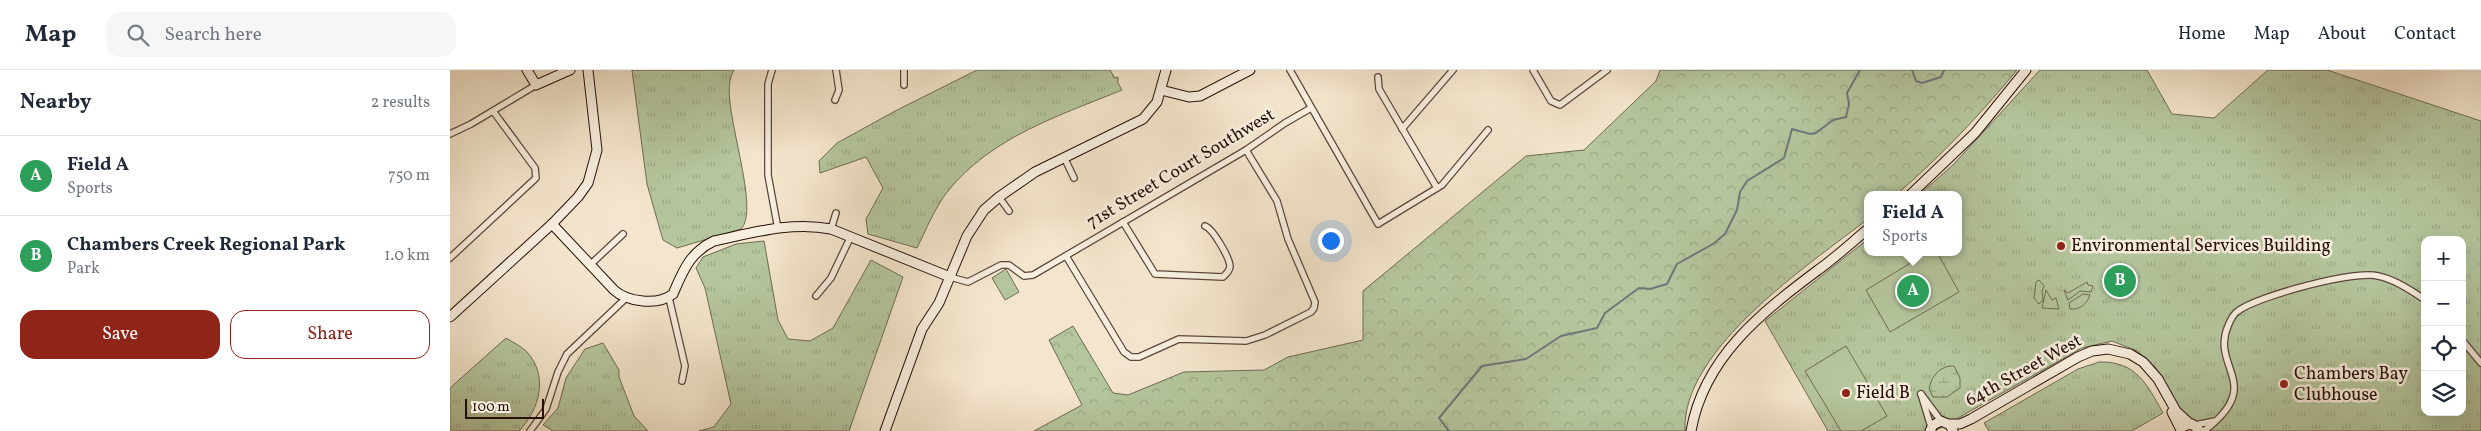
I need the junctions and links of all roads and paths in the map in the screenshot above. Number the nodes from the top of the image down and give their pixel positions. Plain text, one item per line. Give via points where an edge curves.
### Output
1 (527, 70) edge
2 (570, 70) edge
3 (588, 70) edge
4 (772, 70) edge
5 (836, 70) edge
6 (904, 70) edge
7 (1166, 70) edge
8 (1250, 70) edge
9 (1290, 70) edge
10 (1453, 70) edge
11 (1533, 70) edge
12 (1607, 70) edge
13 (2026, 70) edge
14 (1378, 77) dead end
15 (536, 85) junction
16 (904, 85) dead end
17 (1161, 90) junction
18 (835, 100) dead end
19 (1311, 108) junction
20 (493, 111) junction
21 (1402, 129) junction
22 (1488, 130) dead end
23 (450, 134) edge
24 (1246, 150) junction
25 (1064, 157) junction
26 (1074, 178) dead end
27 (1437, 188) junction
28 (1914, 191) edge
29 (999, 197) junction
30 (1009, 211) dead end
31 (836, 213) dead end
32 (1123, 222) junction
33 (552, 224) junction
34 (1205, 226) dead end
35 (778, 229) junction
36 (831, 229) junction
37 (1864, 232) edge
38 (623, 234) dead end
39 (851, 236) junction
40 (1066, 256) junction
41 (450, 258) edge
42 (590, 265) junction
43 (950, 277) junction
44 (816, 296) dead end
45 (669, 298) junction
46 (2421, 298) edge
47 (625, 299) junction
48 (450, 317) edge
49 (2466, 345) edge
50 (2115, 352) junction
51 (2481, 364) edge
52 (682, 381) dead end
53 (2215, 421) junction
54 (1948, 426) edge
55 (2195, 426) edge
56 (1931, 429) edge
57 (2181, 430) edge
58 (530, 431) edge
59 (885, 431) edge
60 (1691, 431) edge
61 (1958, 431) edge
62 (2204, 431) edge

1 - 15 street
2 - 15 street
3 - 33 street via 597,140 596,157 583,190
4 - 35 street via 767,96 768,175
5 - 18 street via 839,90
6 - 16 street
7 - 17 street
8 - 17 street via 1200,96 1189,97
9 - 19 street
10 - 21 street
11 - 12 street via 1551,101 1560,105
13 - 28 street via 1975,133
14 - 21 street via 1378,89
15 - 20 street
17 - 25 street via 1151,111 1136,124
19 - 24 street, 71st Street Court Southwest
19 - 27 street via 1378,224
20 - 23 street
20 - 41 street via 537,172 534,182
21 - 27 street
22 - 27 street via 1448,180
24 - 32 street, 71st Street Court Southwest
24 - 40 street via 1277,201 1288,239 1315,306 1308,314 1251,340 1179,339 1139,357 1130,357
25 - 26 street
25 - 29 street
29 - 30 street
29 - 43 street via 976,220
31 - 36 street
32 - 34 street via 1155,274 1220,278 1226,275 1230,265 1214,233
32 - 40 street, 71st Street Court Southwest
33 - 42 street
33 - 48 street
35 - 36 street via 813,226
35 - 45 street via 714,240 704,246 689,260
36 - 39 street
37 - 60 street via 1779,299 1746,330 1712,377 1696,411
38 - 42 street
39 - 43 street
39 - 44 street via 831,278
40 - 43 street, 71st Street Court Southwest via 1030,276 1001,264 968,282
42 - 47 street
43 - 59 street via 939,303 922,329
45 - 47 street
45 - 52 street via 685,366
46 - 53 street via 2384,278 2356,274 2245,307 2235,314 2226,331 2225,346 2235,380 2234,391 2224,413
47 - 58 street via 567,354 546,409
49 - 51 street
50 - 54 street, 64th Street West via 2085,353 1971,419
50 - 55 street via 2130,354 2143,362 2158,379 2176,411
50 - 57 street via 2135,361 2148,372
50 - 61 street, 64th Street West via 2080,360
53 - 55 street
53 - 62 street
54 - 56 street, 64th Street West
54 - 56 street via 1921,394
55 - 57 street

